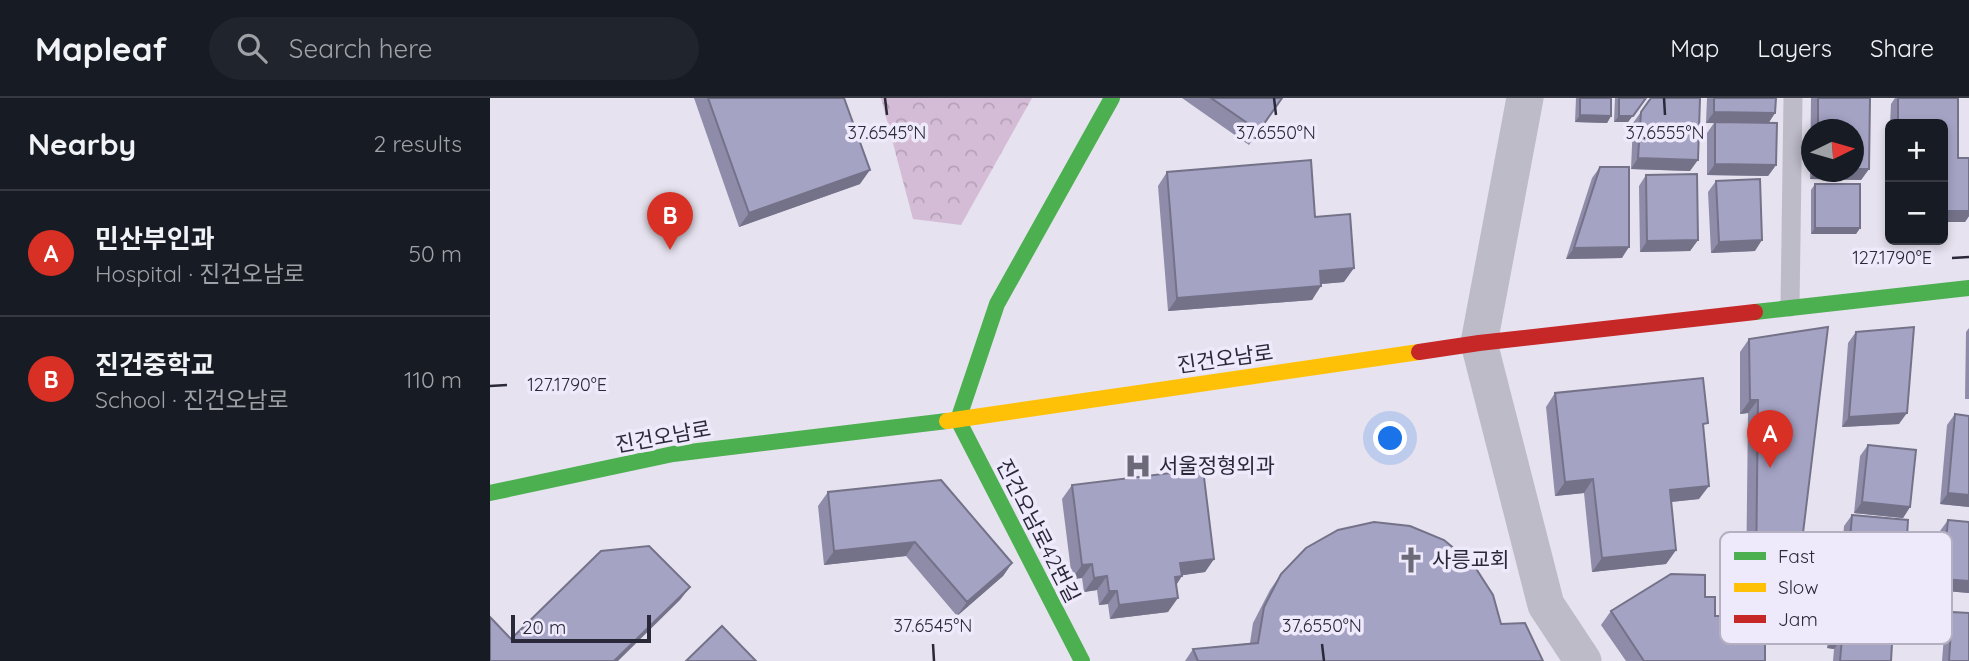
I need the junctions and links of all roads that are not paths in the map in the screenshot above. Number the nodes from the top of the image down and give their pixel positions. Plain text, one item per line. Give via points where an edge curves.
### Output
1 (1112, 98) edge
2 (1525, 98) edge
3 (1793, 98) edge
4 (1969, 288) edge
5 (1790, 307) junction
6 (1479, 343) junction
7 (958, 420) junction
8 (490, 493) edge
9 (1082, 661) edge
10 (1583, 661) edge

1 - 7 street via 997,304
2 - 6 street
3 - 5 lane
4 - 5 street, 진건오남로
5 - 6 street, 진건오남로
6 - 7 street, 진건오남로
6 - 10 street via 1546,605
7 - 8 street, 진건오남로 via 673,454
7 - 9 street, 진건오남로42번길

